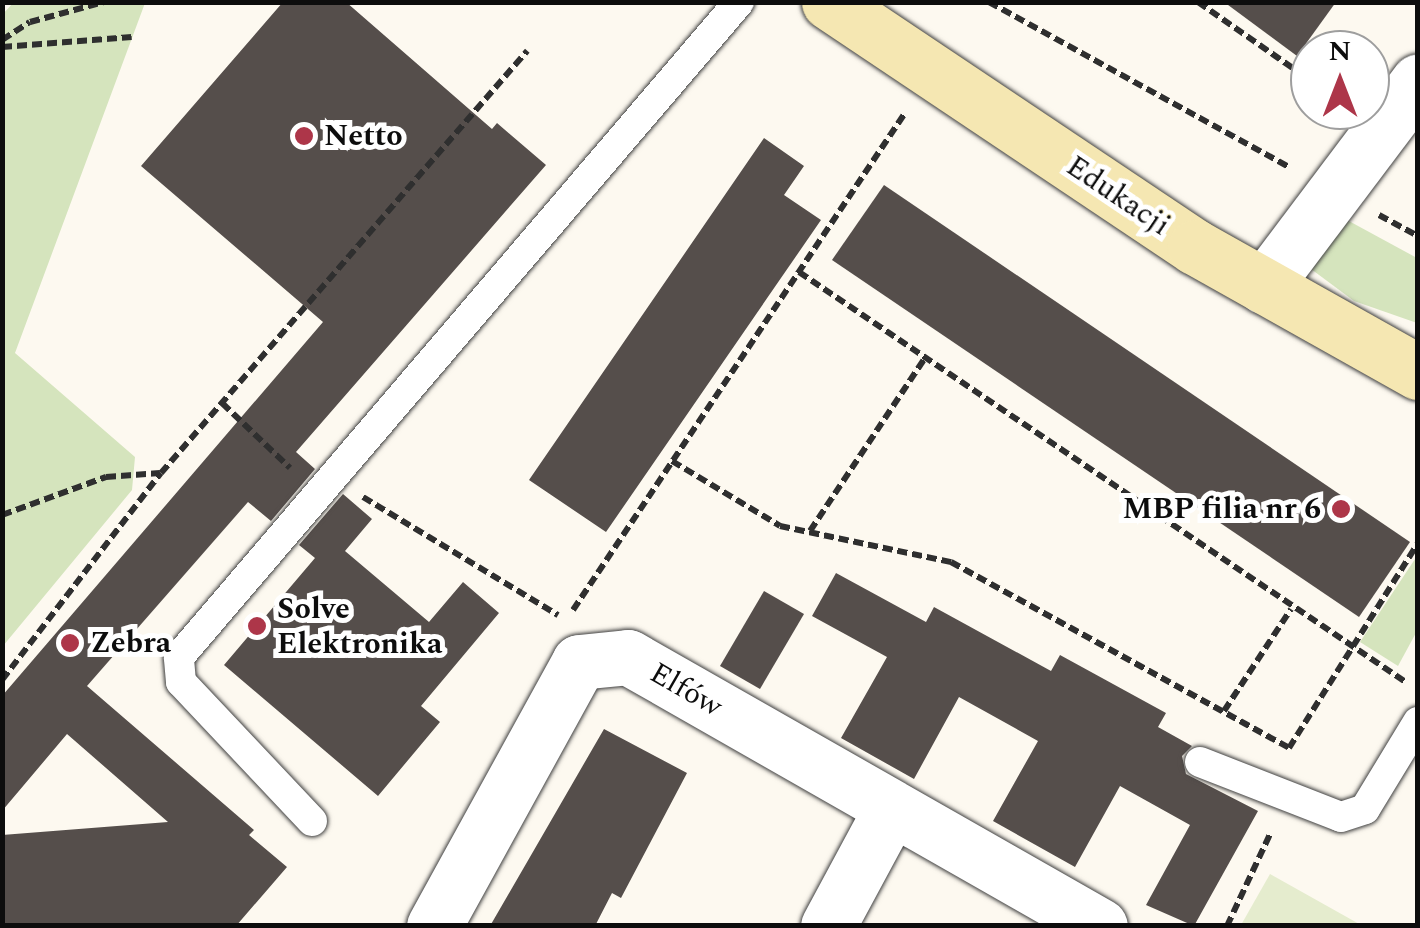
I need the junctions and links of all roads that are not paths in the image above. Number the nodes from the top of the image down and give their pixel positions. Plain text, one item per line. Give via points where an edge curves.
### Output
1 (740, 2) edge
2 (829, 2) edge
3 (1418, 82) edge
4 (1264, 286) junction
5 (1418, 372) edge
6 (1418, 722) edge
7 (1200, 762) dead end
8 (892, 809) junction
9 (312, 821) dead end
10 (434, 926) edge
11 (828, 926) edge
12 (1100, 926) edge

1 - 9 lane via 179,657 181,682
2 - 4 street, Edukacji via 1195,247
3 - 4 street
4 - 5 street, Edukacji
6 - 7 lane via 1364,809 1341,817
8 - 10 street, Elfów via 628,657 579,662
8 - 11 street
8 - 12 street, Elfów

